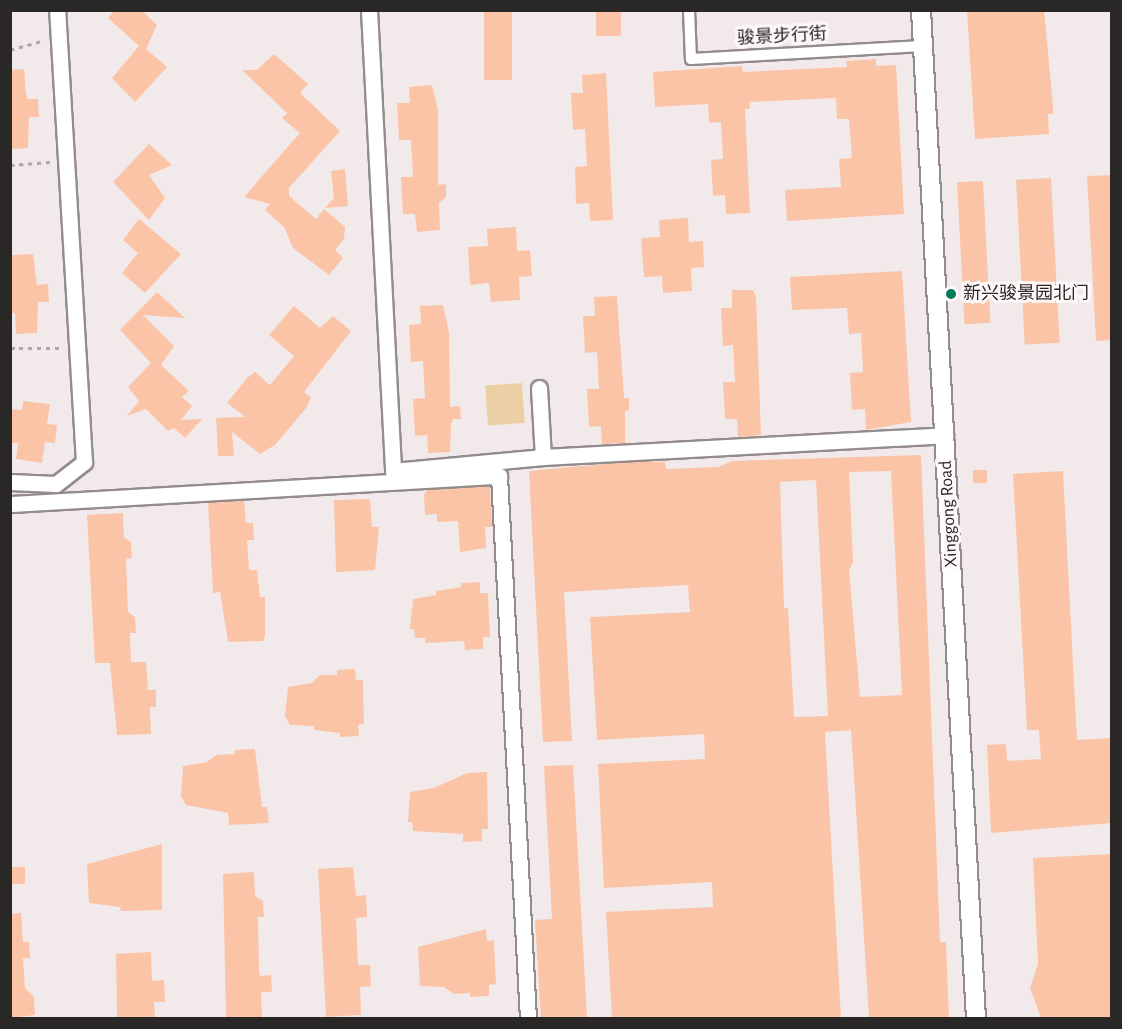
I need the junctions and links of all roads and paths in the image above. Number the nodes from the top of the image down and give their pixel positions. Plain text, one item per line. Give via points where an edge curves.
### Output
1 (57, 10) edge
2 (369, 10) edge
3 (689, 10) edge
4 (921, 10) edge
5 (60, 35) junction
6 (923, 46) junction
7 (10, 50) edge
8 (67, 161) junction
9 (10, 165) edge
10 (10, 348) edge
11 (77, 348) junction
12 (539, 388) dead end
13 (945, 435) junction
14 (543, 457) junction
15 (10, 482) edge
16 (10, 504) edge
17 (528, 1018) edge
18 (976, 1018) edge

1 - 5 street
2 - 14 street via 393,471
3 - 6 street, 骏景步行街 via 691,59
4 - 6 street, Xinggong Road
5 - 7 path
5 - 8 street
6 - 13 street, Xinggong Road
8 - 9 path
8 - 11 street
10 - 11 path
11 - 15 street via 84,462 56,484
12 - 14 street
13 - 14 street
13 - 18 street, Xinggong Road
16 - 17 street via 499,476

